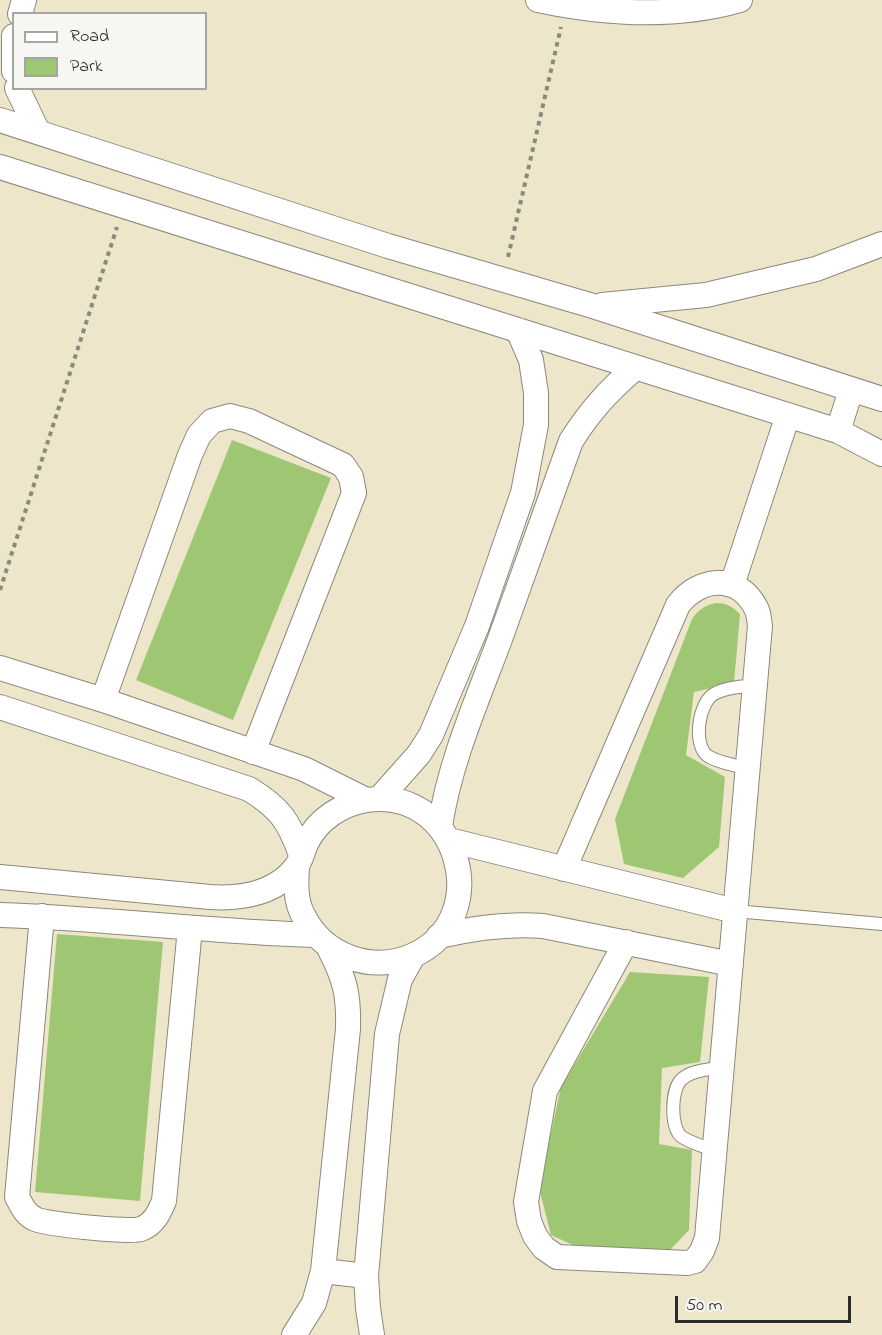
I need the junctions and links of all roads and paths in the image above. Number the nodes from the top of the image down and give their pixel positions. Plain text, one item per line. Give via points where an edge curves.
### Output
1 (538, 0) edge
2 (740, 0) edge
3 (567, 3) edge
4 (9, 42) edge
5 (12, 59) edge
6 (18, 90) edge
7 (0, 120) edge
8 (38, 132) junction
9 (0, 167) edge
10 (123, 206) junction
11 (882, 244) edge
12 (388, 246) junction
13 (503, 280) junction
14 (376, 285) junction
15 (593, 306) junction
16 (518, 330) junction
17 (635, 368) junction
18 (851, 390) junction
19 (882, 399) edge
20 (788, 415) junction
21 (837, 431) junction
22 (882, 454) edge
23 (529, 461) junction
24 (560, 473) junction
25 (732, 585) junction
26 (0, 590) edge
27 (0, 668) edge
28 (755, 685) junction
29 (103, 700) junction
30 (0, 707) edge
31 (253, 752) junction
32 (748, 769) junction
33 (372, 800) junction
34 (444, 833) junction
35 (299, 860) junction
36 (564, 869) junction
37 (0, 877) edge
38 (735, 911) junction
39 (0, 915) edge
40 (42, 916) junction
41 (882, 924) edge
42 (190, 928) junction
43 (439, 936) junction
44 (322, 942) junction
45 (626, 942) junction
46 (413, 956) junction
47 (731, 964) junction
48 (722, 1067) junction
49 (713, 1150) junction
50 (323, 1271) junction
51 (366, 1276) junction
52 (294, 1335) edge
53 (372, 1335) edge

1 - 3 street
2 - 3 street via 666,12 604,12
3 - 13 path
4 - 5 street
6 - 8 street
7 - 8 street
8 - 12 street
9 - 10 street
10 - 14 street
10 - 26 path
11 - 15 street via 816,269 706,295
12 - 13 street
12 - 14 street
13 - 15 street
14 - 16 street
15 - 18 street
16 - 17 street
16 - 23 street via 531,360 536,393 536,425
17 - 20 street
17 - 24 street via 588,413 571,441
18 - 19 street
18 - 21 street
20 - 21 street
20 - 25 street
21 - 22 street
23 - 24 street
23 - 33 street via 523,493 477,626 431,735 419,754
24 - 34 street via 459,747 444,799
25 - 28 street via 747,595 757,609 760,626
25 - 36 street via 707,583 685,595 678,605
27 - 29 street
28 - 32 street
28 - 32 lane via 720,691 706,700 698,742 707,756
29 - 31 street
29 - 31 street via 199,435 212,421 230,416 249,421 343,465 351,477 354,493
30 - 35 street via 249,789 266,799 292,829
31 - 33 street
32 - 38 street
33 - 34 street via 412,806
33 - 35 street via 345,806 326,818 311,834
34 - 36 street
34 - 43 street via 456,856 460,890 449,922
35 - 37 street via 274,886 232,898
35 - 44 street via 296,890 302,914
36 - 38 street
38 - 41 lane
38 - 47 street
39 - 40 street
40 - 42 street
40 - 42 street via 18,1197 24,1210 36,1220 121,1230 140,1229 156,1218 164,1201
42 - 44 street
43 - 45 street via 517,924
43 - 46 street
44 - 46 street via 356,961 385,963
44 - 50 street via 343,974 348,1001
45 - 47 street
45 - 49 street via 544,1091 526,1202 535,1236 557,1257 695,1261 707,1238
46 - 51 street via 400,979 387,1034
47 - 48 street
48 - 49 street
48 - 49 lane via 694,1072 676,1087 676,1131
50 - 51 street
50 - 52 street via 314,1303
51 - 53 street

